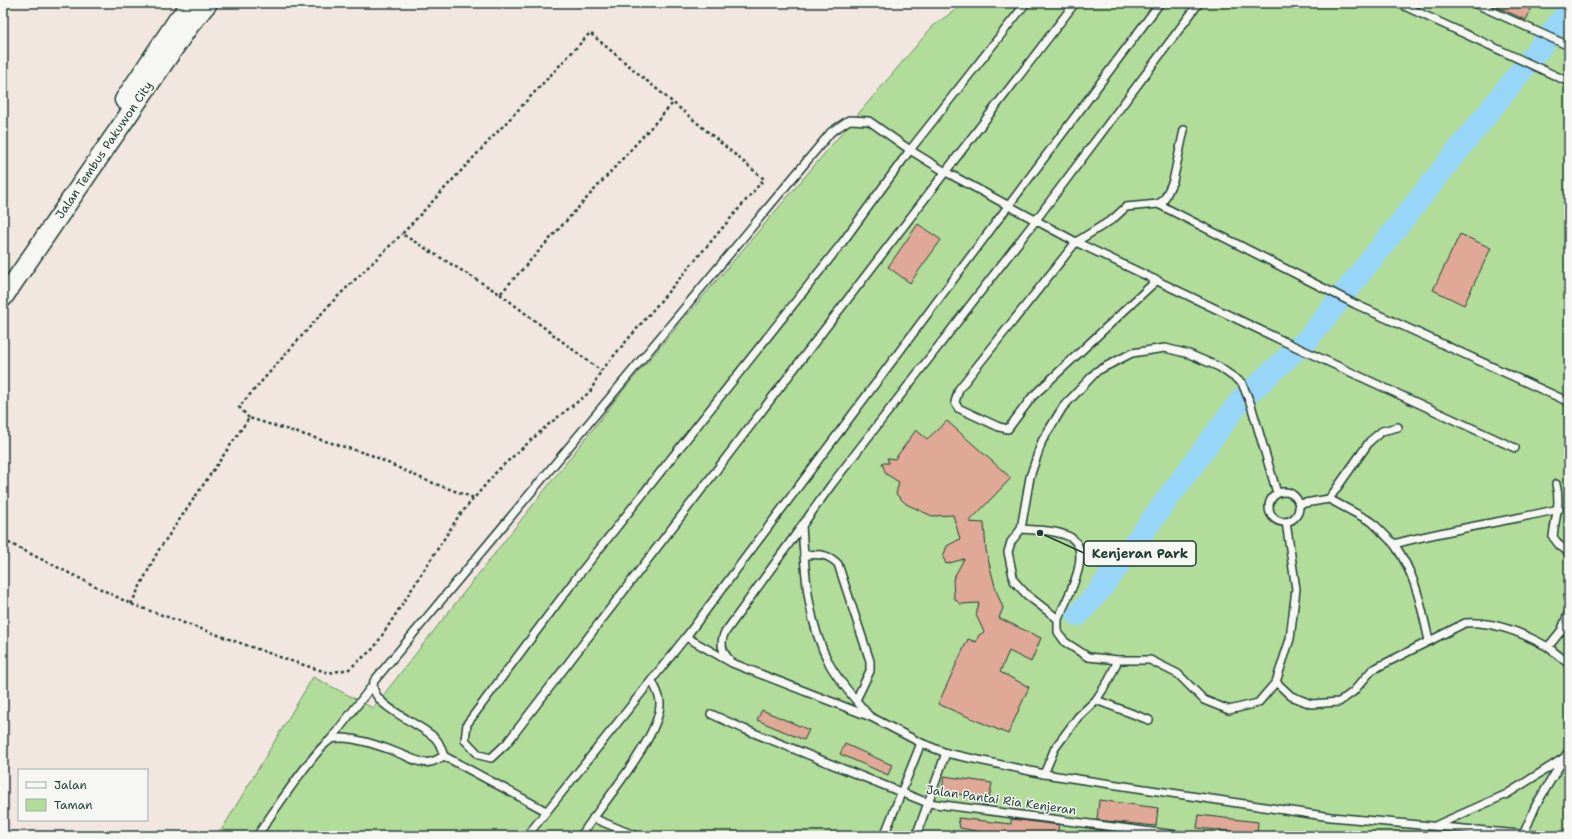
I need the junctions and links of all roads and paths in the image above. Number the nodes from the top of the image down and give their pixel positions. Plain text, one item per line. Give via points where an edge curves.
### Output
1 (193, 3) edge
2 (208, 3) edge
3 (1026, 3) edge
4 (1075, 3) edge
5 (1160, 3) edge
6 (1198, 3) edge
7 (1398, 3) edge
8 (1474, 3) edge
9 (1569, 46) edge
10 (1566, 80) edge
11 (673, 103) junction
12 (1184, 130) dead end
13 (910, 150) junction
14 (944, 171) junction
15 (1158, 204) junction
16 (1008, 205) junction
17 (1036, 220) junction
18 (402, 234) junction
19 (1076, 242) junction
20 (3, 277) edge
21 (1157, 280) junction
22 (500, 294) junction
23 (3, 298) edge
24 (601, 371) junction
25 (1569, 402) edge
26 (249, 418) junction
27 (1398, 427) dead end
28 (1515, 448) dead end
29 (1556, 484) dead end
30 (1277, 493) junction
31 (474, 498) junction
32 (1329, 499) junction
33 (1299, 504) junction
34 (1559, 509) junction
35 (1286, 522) junction
36 (802, 525) junction
37 (1021, 529) junction
38 (3, 540) edge
39 (1394, 544) junction
40 (1569, 552) edge
41 (804, 556) junction
42 (132, 604) junction
43 (1569, 612) edge
44 (1058, 619) junction
45 (686, 637) junction
46 (1429, 641) junction
47 (1548, 647) junction
48 (1118, 660) junction
49 (732, 663) junction
50 (1569, 664) edge
51 (652, 681) junction
52 (1276, 682) junction
53 (372, 686) junction
54 (856, 700) junction
55 (1096, 700) junction
56 (711, 714) dead end
57 (870, 717) junction
58 (1149, 720) dead end
59 (332, 739) junction
60 (921, 743) junction
61 (1569, 750) edge
62 (946, 753) junction
63 (444, 756) junction
64 (1564, 758) junction
65 (1044, 774) junction
66 (900, 793) junction
67 (928, 803) junction
68 (546, 811) junction
69 (593, 818) junction
70 (1435, 826) junction
71 (1524, 833) junction
72 (257, 836) edge
73 (527, 836) edge
74 (581, 836) edge
75 (636, 836) edge
76 (884, 836) edge
77 (916, 836) edge
78 (1184, 836) edge
79 (1541, 836) edge

1 - 20 street, Jalan Tembus Pakuwon City via 162,41
2 - 23 street, Jalan Tembus Pakuwon City via 190,25
3 - 13 lane
4 - 14 lane
5 - 16 lane
6 - 17 lane
7 - 10 lane
8 - 9 lane
11 - 18 path via 590,33
11 - 22 path
11 - 24 path via 764,179
12 - 15 lane via 1173,181 1164,200
13 - 14 lane
13 - 14 lane via 842,243 579,575 467,724 465,740 479,755 491,758 508,742
13 - 53 lane via 869,121 848,120 831,132 384,668
14 - 16 lane
15 - 19 lane via 1126,207 1113,219
15 - 25 lane via 1355,304
16 - 17 lane
16 - 45 lane
17 - 19 lane
17 - 36 lane
18 - 22 path
18 - 26 path via 330,304 239,407
19 - 21 lane
19 - 21 lane via 959,389 955,402 958,408 999,427 1008,428 1032,397
21 - 28 lane
22 - 24 path
24 - 31 path via 590,392 549,424 498,470
26 - 31 path via 372,455 425,480
26 - 42 path via 158,551
27 - 32 lane via 1382,431 1370,441
29 - 34 lane
30 - 33 lane via 1286,492 1295,496
30 - 35 lane via 1268,504 1269,512 1279,522
30 - 37 lane via 1242,383 1219,367 1189,354 1165,348 1132,353 1097,371 1063,406 1042,441 1030,476
31 - 42 path via 458,517 374,648 349,669 329,673
32 - 33 lane
32 - 39 lane via 1372,522
33 - 35 lane via 1294,519
34 - 39 lane
34 - 40 lane via 1553,537
35 - 52 lane via 1296,589 1290,639
36 - 41 lane
36 - 49 lane via 724,634 724,653
37 - 44 lane via 1011,542 1008,552 1014,581 1027,595
37 - 44 lane via 1061,534 1071,538 1079,546 1081,558 1078,570
38 - 42 path
39 - 46 lane via 1407,561 1418,591
41 - 54 lane via 814,630 830,666
41 - 54 lane via 822,554 831,557 838,564 870,661 870,671
43 - 47 lane via 1561,631
44 - 48 lane via 1058,632 1065,642 1088,657
45 - 49 lane
45 - 51 lane
46 - 47 lane via 1464,623 1476,622 1508,629
46 - 52 lane via 1372,670 1354,692 1339,702 1311,704 1291,696
47 - 50 lane
48 - 52 lane via 1150,660 1178,674 1204,700 1229,710 1258,703
48 - 55 lane
49 - 57 lane
51 - 68 lane
51 - 69 lane via 658,691 660,703 658,720 649,740
53 - 59 lane
53 - 63 lane via 374,693 395,712 437,739
54 - 57 lane
55 - 58 lane
55 - 65 lane via 1061,738
56 - 66 lane, Jalan Pantai Ria Kenjeran
57 - 60 lane
59 - 63 lane via 362,741 429,763
59 - 72 lane via 320,749 292,785
60 - 62 lane
60 - 66 lane
61 - 64 lane
62 - 65 lane
62 - 67 lane
63 - 68 lane
64 - 70 lane via 1507,794
64 - 71 lane via 1536,805
65 - 70 lane via 1330,817
66 - 67 lane, Jalan Pantai Ria Kenjeran
66 - 76 lane
67 - 77 lane
67 - 78 lane, Jalan Pantai Ria Kenjeran
68 - 73 lane
69 - 74 lane
69 - 75 lane
70 - 71 lane
71 - 79 lane

